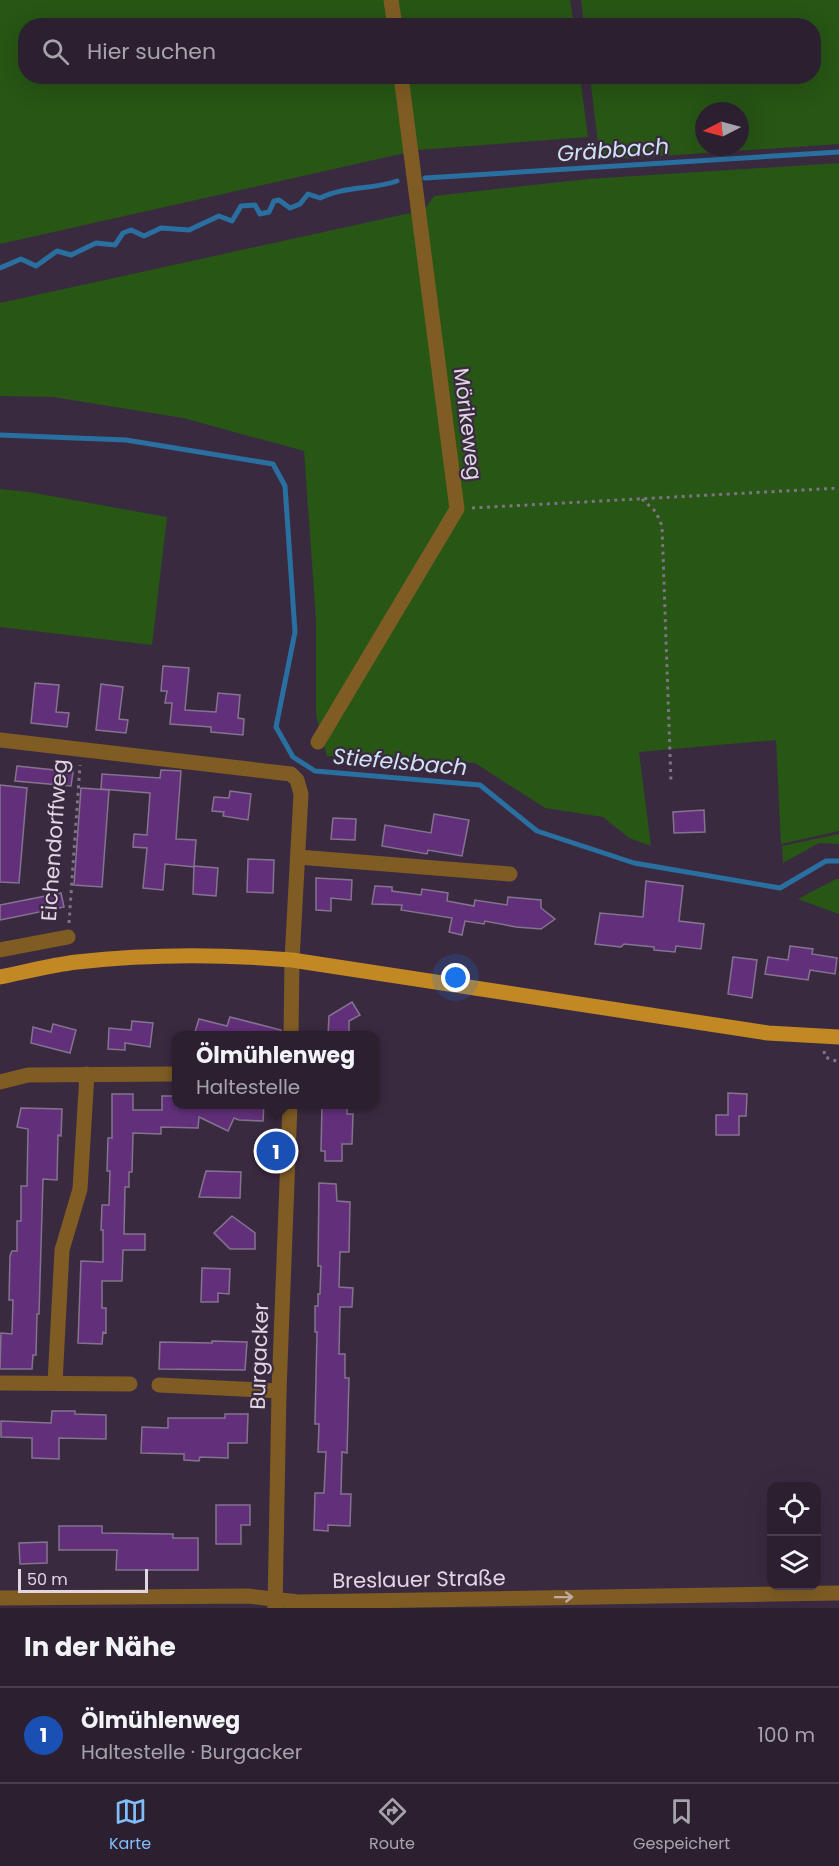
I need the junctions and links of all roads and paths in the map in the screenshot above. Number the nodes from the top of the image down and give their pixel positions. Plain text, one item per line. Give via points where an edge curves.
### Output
1 (391, 0) edge
2 (393, 18) edge
3 (402, 84) edge
4 (839, 488) edge
5 (642, 499) junction
6 (457, 509) junction
7 (0, 740) edge
8 (318, 742) dead end
9 (81, 749) junction
10 (672, 782) dead end
11 (298, 857) junction
12 (510, 874) dead end
13 (68, 937) joint
14 (0, 950) edge
15 (292, 960) junction
16 (0, 977) edge
17 (291, 1031) edge
18 (839, 1037) edge
19 (87, 1074) junction
20 (172, 1074) edge
21 (0, 1082) edge
22 (290, 1109) edge
23 (0, 1383) edge
24 (55, 1383) junction
25 (130, 1384) dead end
26 (159, 1385) dead end
27 (279, 1391) junction
28 (835, 1598) edge
29 (0, 1599) edge
30 (275, 1603) edge

1 - 2 street
3 - 6 street, Mörikeweg
4 - 5 path
5 - 6 path
5 - 10 path via 656,512 662,526
6 - 8 street, Mörikeweg
7 - 9 street, Eichendorffweg
9 - 11 street, Eichendorffweg via 291,774 301,794
9 - 13 path, Eichendorffweg
11 - 12 street
11 - 15 street
13 - 14 street, Eichendorffweg
15 - 16 main road via 214,955 135,958 75,962
15 - 17 street
15 - 18 main road via 768,1033
19 - 20 street
19 - 21 street via 28,1075
19 - 24 street via 80,1189 62,1250
22 - 27 street, Burgacker
23 - 24 street
24 - 25 street
26 - 27 street
27 - 30 street, Burgacker
30 -> 28 street, Breslauer Straße
29 - 30 street, Breslauer Straße via 248,1596

